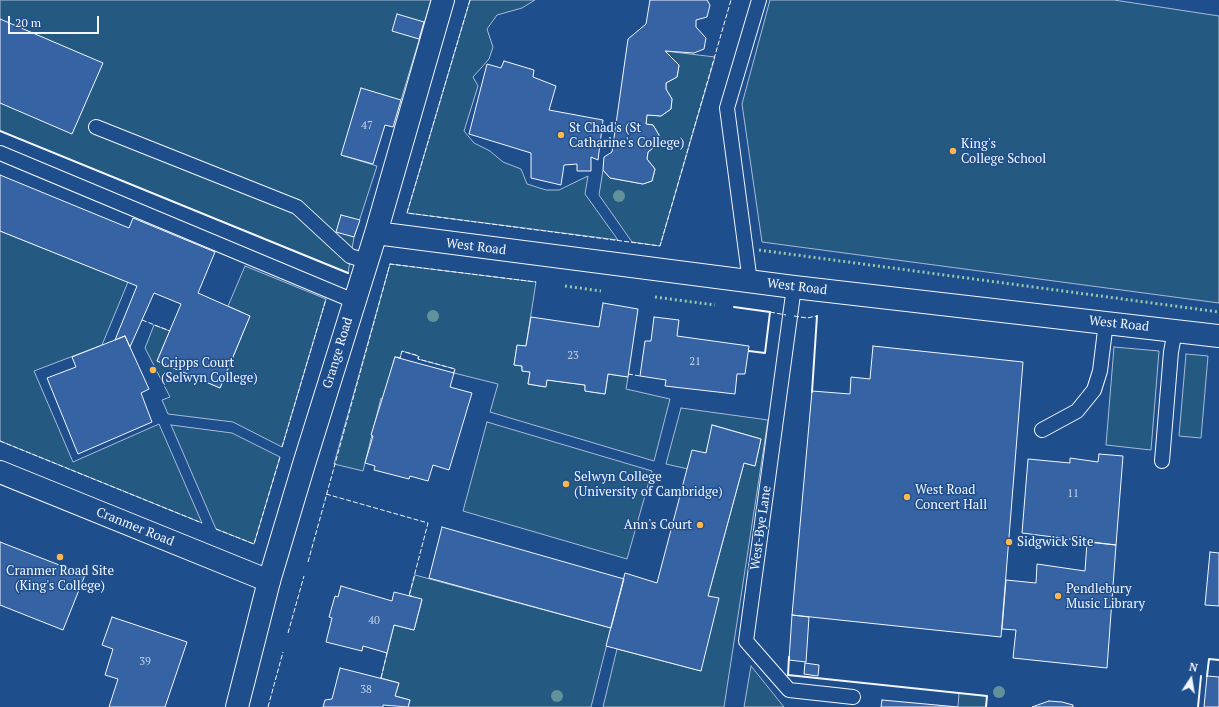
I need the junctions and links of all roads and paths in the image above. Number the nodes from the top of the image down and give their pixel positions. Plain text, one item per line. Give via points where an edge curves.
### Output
1 (444, 0) edge
2 (759, 0) edge
3 (96, 127) dead end
4 (0, 153) edge
5 (376, 233) junction
6 (366, 261) junction
7 (750, 282) junction
8 (794, 287) junction
9 (354, 301) junction
10 (1106, 322) junction
11 (1175, 330) junction
12 (1219, 336) edge
13 (1042, 430) dead end
14 (1162, 461) dead end
15 (0, 472) edge
16 (269, 581) junction
17 (853, 697) dead end
18 (237, 707) edge

1 - 5 street, Grange Road
2 - 7 lane via 727,108
3 - 6 lane via 297,207 350,256
4 - 9 lane
5 - 6 street, Grange Road
5 - 7 street, West Road
6 - 9 street, Grange Road
7 - 8 street, West Road
8 - 10 street, West Road
8 - 17 lane, West-Bye Lane via 746,642 789,690
9 - 16 street, Grange Road
10 - 11 street, West Road
10 - 13 lane via 1100,371 1094,390 1077,411
11 - 12 street, West Road
11 - 14 lane
15 - 16 street, Cranmer Road
16 - 18 street, Grange Road

